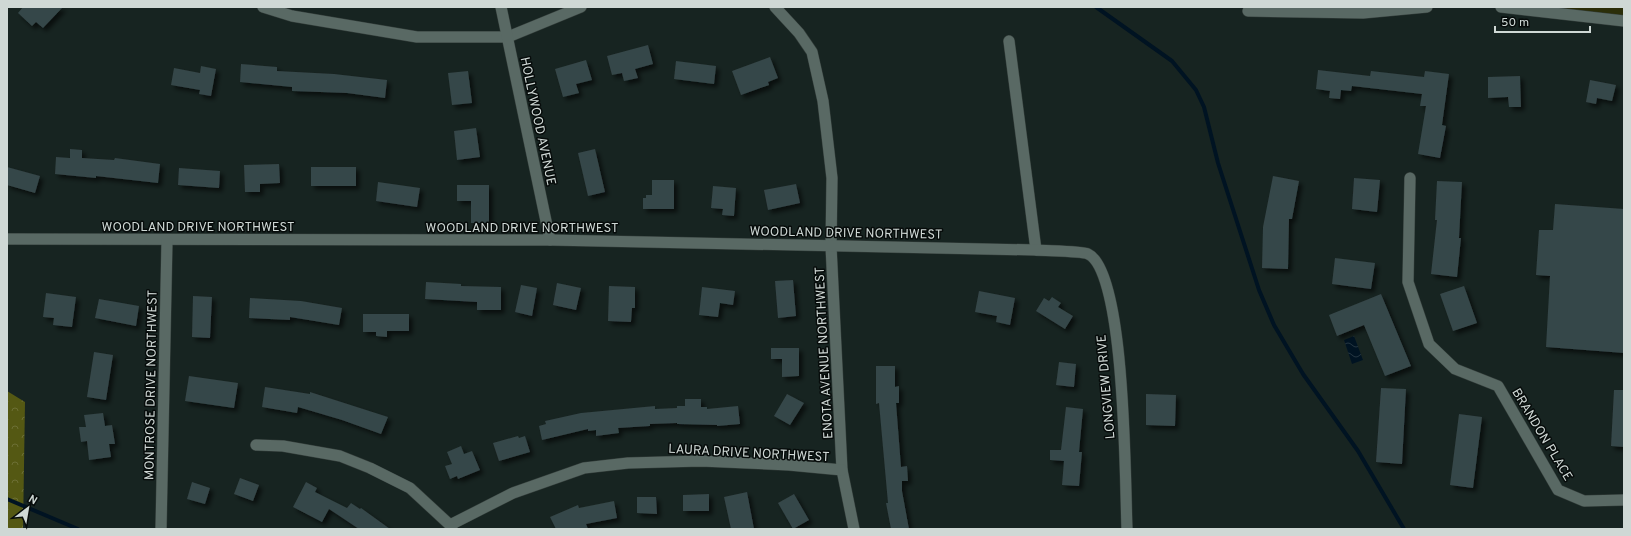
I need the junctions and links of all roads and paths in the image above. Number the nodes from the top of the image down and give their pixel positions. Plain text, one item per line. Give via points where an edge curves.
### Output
1 (263, 7) edge
2 (501, 7) edge
3 (581, 7) edge
4 (774, 7) edge
5 (1427, 7) edge
6 (1501, 7) edge
7 (1248, 11) dead end
8 (1624, 21) edge
9 (508, 36) junction
10 (1009, 41) dead end
11 (1410, 178) dead end
12 (7, 239) edge
13 (550, 240) junction
14 (168, 241) junction
15 (831, 246) junction
16 (1036, 250) junction
17 (256, 445) dead end
18 (842, 470) junction
19 (1624, 500) edge
20 (451, 527) edge
21 (161, 529) edge
22 (854, 529) edge
23 (1126, 529) edge

1 - 9 street via 292,16 417,37
2 - 9 street, HOLLYWOOD AVENUE
3 - 9 street
4 - 15 street, ENOTA AVENUE NORTHWEST via 799,33 812,52 822,101 832,178
5 - 7 street via 1363,13
6 - 8 street
9 - 13 street, HOLLYWOOD AVENUE
10 - 16 street
11 - 19 street, BRANDON PLACE via 1408,282 1429,344 1455,369 1498,386 1558,490 1584,500
12 - 14 street, WOODLAND DRIVE NORTHWEST
13 - 14 street, WOODLAND DRIVE NORTHWEST
13 - 15 street, WOODLAND DRIVE NORTHWEST
14 - 21 street, MONTROSE DRIVE NORTHWEST
15 - 16 street, WOODLAND DRIVE NORTHWEST
15 - 18 street, ENOTA AVENUE NORTHWEST
16 - 23 street, LONGVIEW DRIVE via 1088,254 1099,264 1106,284 1119,350
17 - 20 street via 283,446 340,456 370,468 410,488
18 - 20 street, LAURA DRIVE NORTHWEST via 701,461 628,462 584,468 513,493
18 - 22 street, ENOTA AVENUE NORTHWEST

